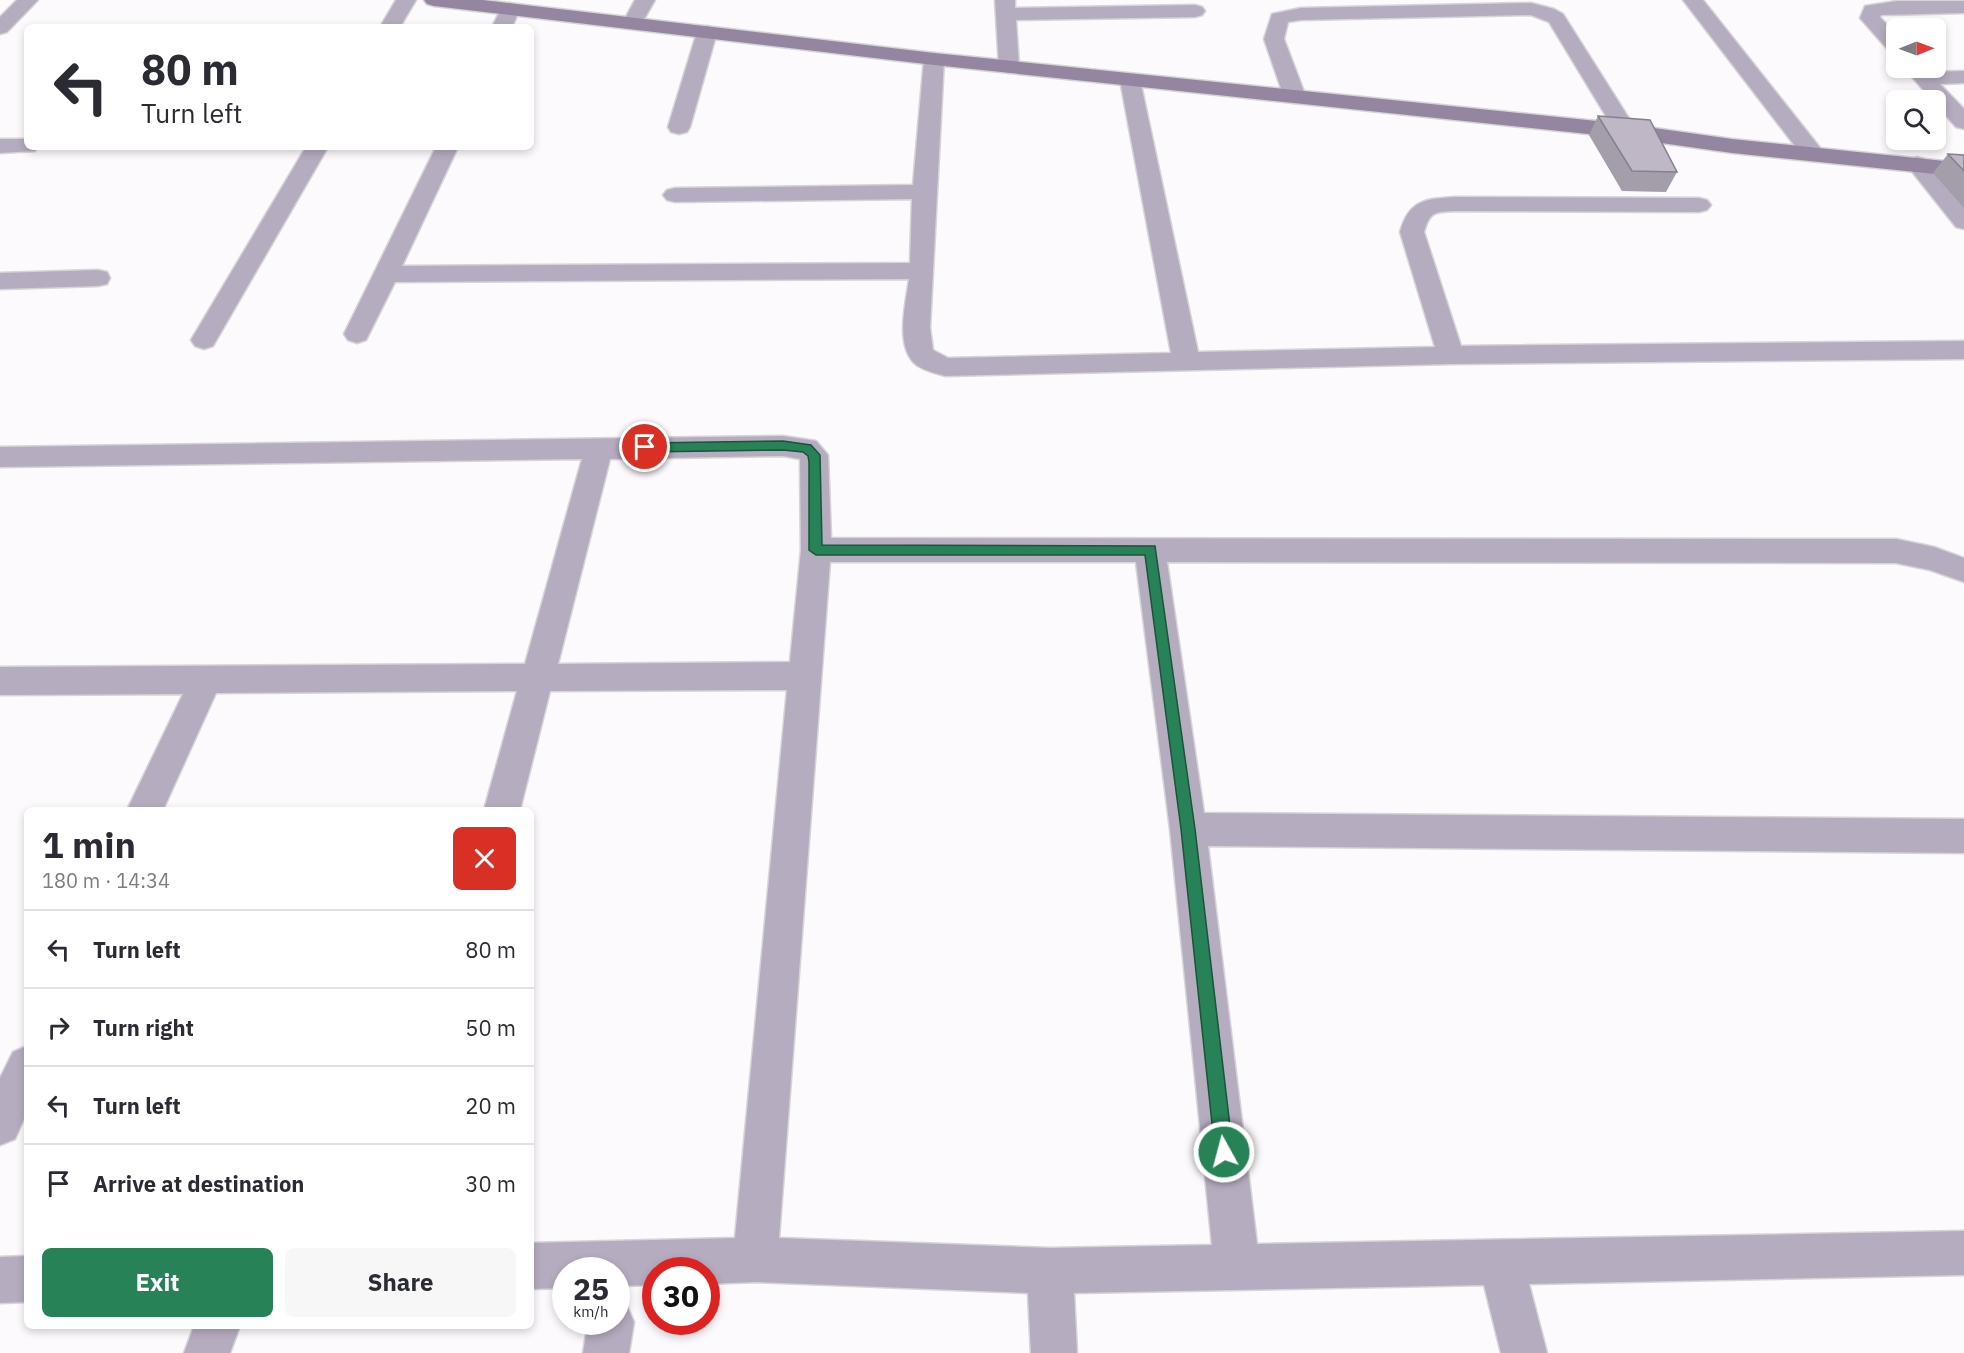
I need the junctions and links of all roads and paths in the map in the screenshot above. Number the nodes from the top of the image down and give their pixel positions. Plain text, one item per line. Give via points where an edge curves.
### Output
1 (28, 0) edge
2 (406, 0) edge
3 (434, 0) edge
4 (645, 0) edge
5 (1693, 0) edge
6 (1005, 7) edge
7 (1964, 7) edge
8 (1195, 11) dead end
9 (506, 18) edge
10 (392, 24) edge
11 (632, 24) junction
12 (0, 28) edge
13 (707, 32) junction
14 (1886, 36) edge
15 (934, 59) junction
16 (1009, 67) junction
17 (1946, 75) edge
18 (1964, 77) edge
19 (1924, 78) edge
20 (1130, 80) junction
21 (1295, 97) junction
22 (1964, 122) edge
23 (679, 127) dead end
24 (1626, 131) junction
25 (0, 146) edge
26 (24, 146) edge
27 (315, 150) edge
28 (446, 150) edge
29 (1814, 154) junction
30 (1917, 164) junction
31 (1964, 170) edge
32 (924, 192) junction
33 (675, 195) dead end
34 (1699, 205) dead end
35 (1964, 222) edge
36 (922, 271) junction
37 (386, 274) junction
38 (98, 278) dead end
39 (0, 281) edge
40 (357, 334) dead end
41 (204, 340) dead end
42 (1964, 350) edge
43 (1451, 355) junction
44 (1186, 360) junction
45 (599, 448) junction
46 (0, 457) edge
47 (816, 550) junction
48 (1150, 550) junction
49 (1964, 570) edge
50 (805, 676) junction
51 (538, 677) junction
52 (206, 679) junction
53 (0, 681) edge
54 (146, 807) edge
55 (503, 807) edge
56 (1188, 829) junction
57 (1964, 836) edge
58 (24, 1072) edge
59 (0, 1124) edge
60 (1964, 1253) edge
61 (755, 1260) junction
62 (1501, 1262) junction
63 (534, 1266) edge
64 (552, 1267) edge
65 (1237, 1267) junction
66 (630, 1270) edge
67 (1050, 1271) junction
68 (24, 1279) edge
69 (0, 1280) edge
70 (216, 1329) edge
71 (609, 1335) edge
72 (207, 1353) edge
73 (606, 1353) edge
74 (1054, 1353) edge
75 (1524, 1353) edge

1 - 12 street
2 - 10 street
3 - 9 street
4 - 11 street
5 - 29 street
6 - 8 street
6 - 16 street
7 - 14 street via 1872,10 1870,18
9 - 11 street
11 - 13 street
13 - 15 street
13 - 23 street
15 - 16 street
15 - 32 street
16 - 20 street
17 - 18 street
19 - 22 street
20 - 21 street
20 - 44 street
21 - 24 street
21 - 24 street via 1274,39 1279,18 1301,14 1531,9 1556,18
24 - 29 street
25 - 26 street
27 - 41 street
28 - 37 street
29 - 30 street
30 - 31 street
30 - 35 street
32 - 33 street
32 - 36 street
34 - 43 street via 1455,204 1423,209 1415,216 1414,244
36 - 37 street
36 - 44 street via 919,349 925,358 945,366
37 - 40 street
38 - 39 street
42 - 43 street
43 - 44 street
45 - 46 street
45 - 47 street via 806,448 815,462
45 - 51 street
47 - 48 street
47 - 50 street
48 - 49 street via 1896,551
48 - 56 street
50 - 51 street
50 - 61 street
51 - 52 street
51 - 55 street
52 - 53 street
52 - 54 street
56 - 57 street
56 - 65 street
58 - 59 street
60 - 62 street
61 - 66 street
61 - 67 street
62 - 65 street
62 - 75 street
63 - 64 street
65 - 67 street
67 - 74 street
68 - 69 street
70 - 72 street
71 - 73 street

